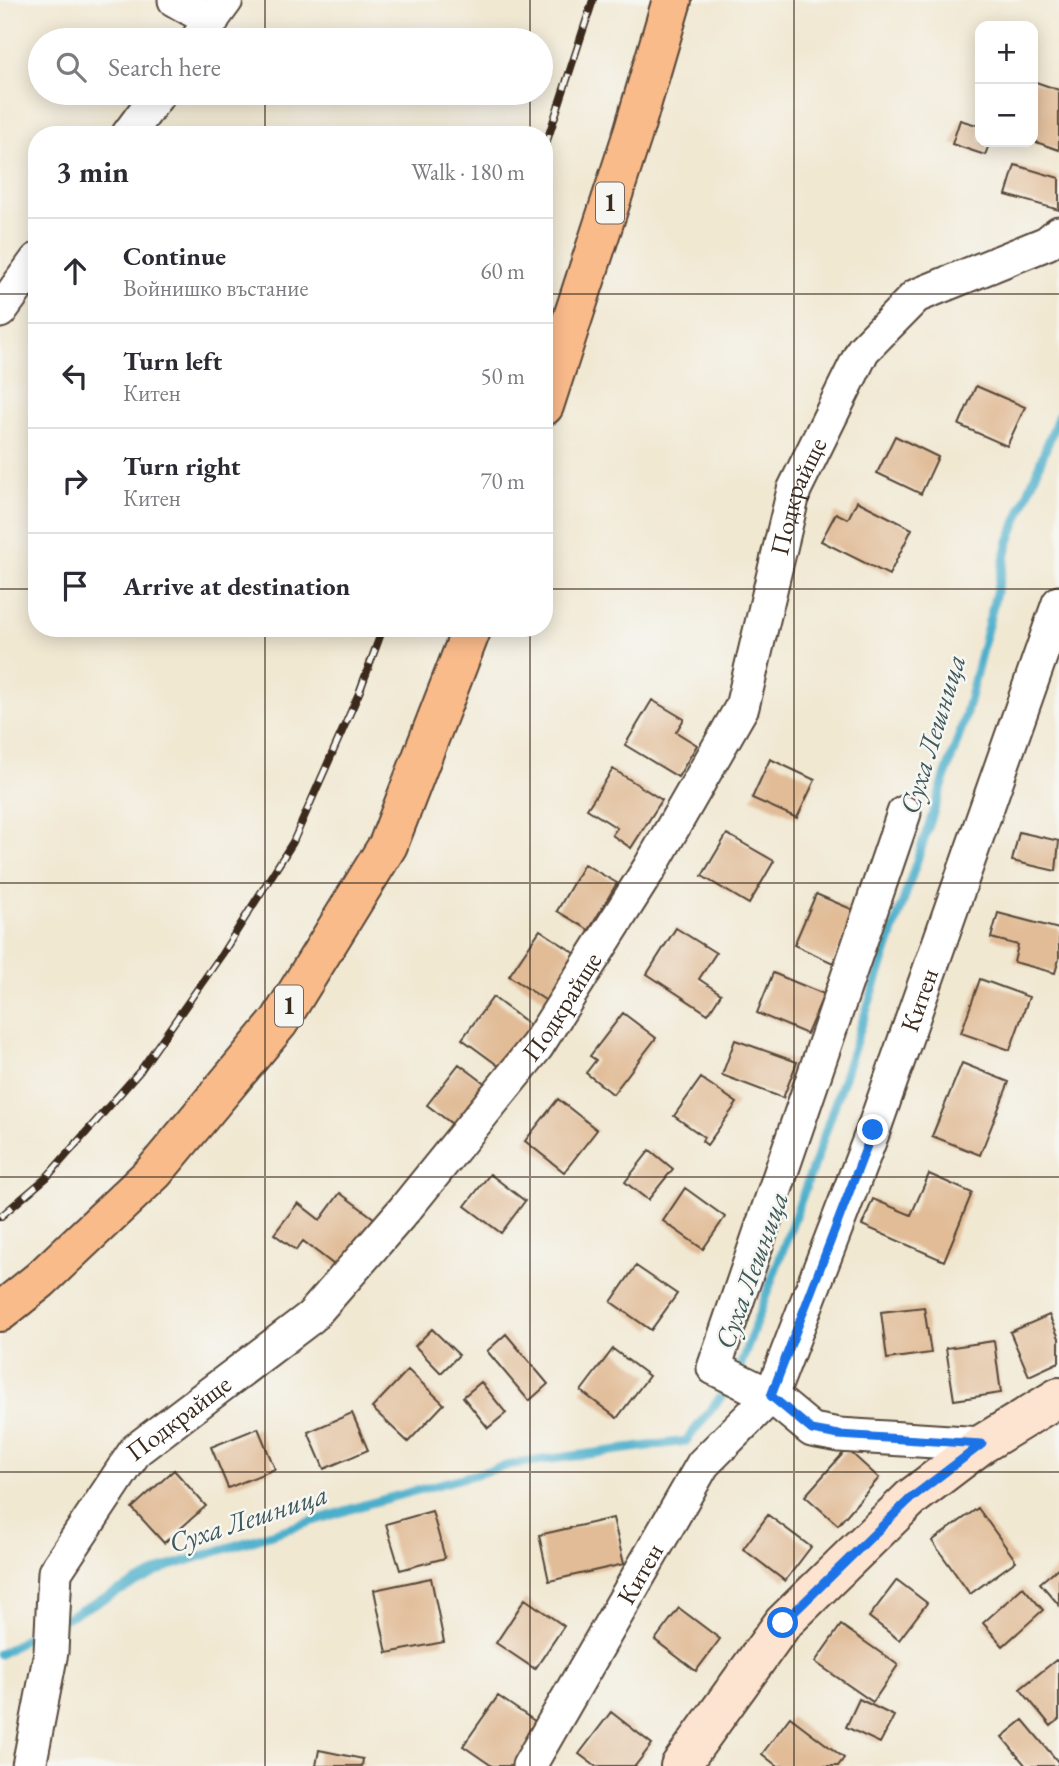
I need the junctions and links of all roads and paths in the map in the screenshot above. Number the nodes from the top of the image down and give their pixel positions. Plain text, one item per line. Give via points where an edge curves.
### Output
1 (175, 0) edge
2 (672, 0) edge
3 (212, 20) edge
4 (150, 105) edge
5 (135, 126) edge
6 (1059, 233) edge
7 (28, 272) edge
8 (0, 311) edge
9 (553, 378) edge
10 (1059, 603) edge
11 (469, 637) edge
12 (904, 813) dead end
13 (0, 1312) edge
14 (771, 1396) junction
15 (1059, 1397) edge
16 (982, 1444) junction
17 (29, 1766) edge
18 (529, 1766) edge
19 (680, 1766) edge

1 - 3 street
2 - 9 highway, 1
4 - 5 street
6 - 17 street, Подкрайще via 1047,243 916,296 863,350 794,490 742,706 649,869 537,1046 311,1317 136,1450 55,1573 51,1652
7 - 8 street
10 - 14 street, Китен via 873,1130
11 - 13 highway, 1 via 388,845 279,1022 154,1172
12 - 14 street via 714,1368
14 - 16 street via 812,1430
14 - 18 street, Китен via 703,1464
15 - 16 street
16 - 19 street via 911,1498 783,1623

